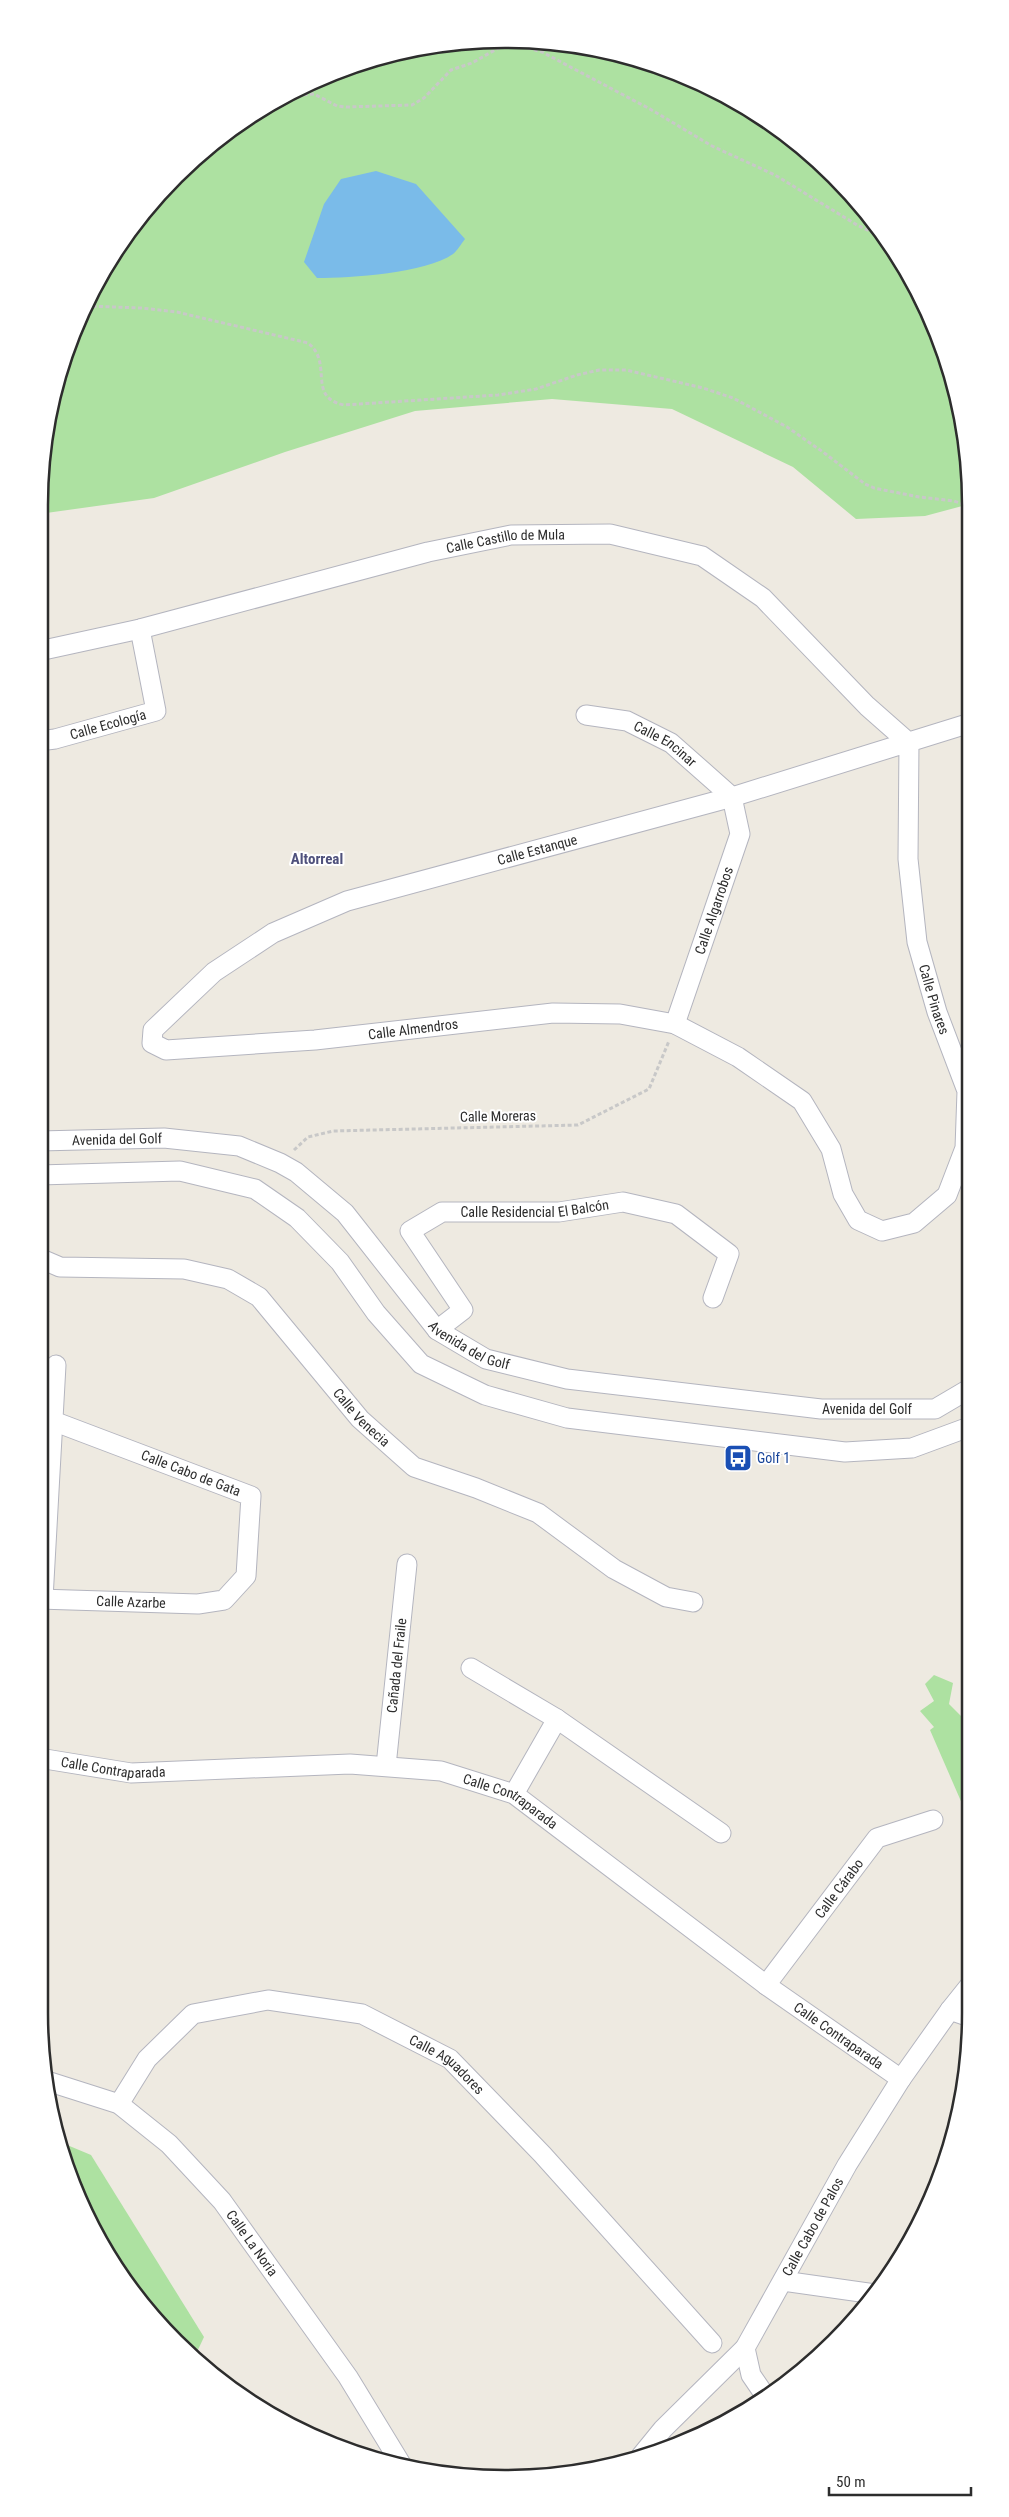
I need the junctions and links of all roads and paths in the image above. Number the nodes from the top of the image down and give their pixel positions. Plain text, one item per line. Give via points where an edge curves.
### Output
1 (498, 48) edge
2 (528, 48) edge
3 (303, 95) edge
4 (871, 231) edge
5 (93, 306) edge
6 (962, 504) edge
7 (140, 629) junction
8 (48, 649) edge
9 (586, 715) dead end
10 (962, 726) edge
11 (48, 740) edge
12 (909, 743) junction
13 (732, 797) junction
14 (676, 1024) junction
15 (152, 1044) joint
16 (962, 1078) edge
17 (48, 1141) edge
18 (962, 1156) edge
19 (280, 1164) junction
20 (48, 1175) edge
21 (48, 1262) edge
22 (713, 1298) dead end
23 (437, 1330) junction
24 (56, 1365) dead end
25 (962, 1392) edge
26 (53, 1421) junction
27 (962, 1430) edge
28 (48, 1495) edge
29 (407, 1564) dead end
30 (48, 1599) edge
31 (224, 1600) joint
32 (693, 1602) dead end
33 (471, 1668) dead end
34 (557, 1719) junction
35 (48, 1759) edge
36 (386, 1766) junction
37 (514, 1794) junction
38 (933, 1820) dead end
39 (721, 1832) dead end
40 (766, 1986) junction
41 (962, 1995) edge
42 (950, 2010) junction
43 (962, 2014) edge
44 (901, 2079) junction
45 (53, 2083) edge
46 (119, 2104) junction
47 (782, 2281) junction
48 (866, 2293) edge
49 (712, 2343) dead end
50 (745, 2348) junction
51 (761, 2390) edge
52 (650, 2445) edge
53 (398, 2457) edge

1 - 3 path via 451,70 424,98 412,105 346,107 314,94
2 - 4 path via 542,52 650,109 712,146 775,175
5 - 6 path via 177,312 308,343 319,356 326,396 330,401 344,405 516,393 612,368 644,374 733,398 787,427 874,488
7 - 8 street, Calle Castillo de Mula
7 - 11 street, Calle Ecología via 156,711
7 - 12 street, Calle Castillo de Mula via 428,552 502,536 610,534 702,556 764,598 867,706
9 - 13 street, Calle Encinar via 627,721 671,743
10 - 12 street, Calle Estanque
12 - 13 street, Calle Estanque
12 - 16 street, Calle Pinares via 908,859 918,942 937,1012
13 - 14 street, Calle Algarrobos via 740,834
13 - 15 street, Calle Estanque via 347,901 273,932 214,972 153,1030
14 - 15 street, Calle Almendros via 620,1014 553,1013 314,1040 166,1050
14 - 18 street, Calle Pinares via 738,1056 802,1101 831,1149 843,1194 858,1220 882,1231 914,1224 947,1195
14 - 19 path, Calle Moreras via 649,1089 578,1125 333,1131 308,1137
17 - 19 street, Avenida del Golf via 164,1138 239,1146
19 - 23 street, Avenida del Golf via 296,1172 345,1213
20 - 27 street via 180,1171 255,1189 298,1218 340,1262 376,1313 421,1364 484,1395 567,1418 845,1452 912,1448
21 - 32 street, Calle Venecia via 60,1267 184,1270 228,1279 259,1297 360,1419 414,1467 538,1513 614,1569 666,1597
22 - 23 street, Calle Residencial El Balcón via 729,1254 676,1214 623,1202 559,1212 442,1212 410,1231 462,1310
23 - 25 street, Avenida del Golf via 486,1359 567,1379 821,1409 935,1409
24 - 26 street
26 - 28 street
26 - 31 street, Calle Cabo de Gata via 251,1496 246,1576
29 - 36 street, Cañada del Fraile
30 - 31 street, Calle Azarbe via 198,1604
33 - 34 street
34 - 37 street
34 - 39 street
35 - 36 street, Calle Contraparada via 130,1773 350,1764
36 - 37 street, Calle Contraparada via 441,1770
37 - 40 street, Calle Contraparada
38 - 40 street, Calle Cárabo via 877,1838
40 - 44 street, Calle Contraparada
41 - 42 street, Calle Cabo de Palos
42 - 43 street
42 - 44 street, Calle Cabo de Palos
44 - 47 street, Calle Cabo de Palos via 847,2165
45 - 46 street, Calle La Noria
46 - 49 street, Calle Aguadores via 147,2059 193,2014 268,2000 362,2014 450,2059 542,2154
46 - 53 street, Calle La Noria via 170,2144 222,2201 348,2377
47 - 48 street
47 - 50 street, Calle Cabo de Palos
50 - 51 street via 751,2375
50 - 52 street, Calle Cabo de Palos

